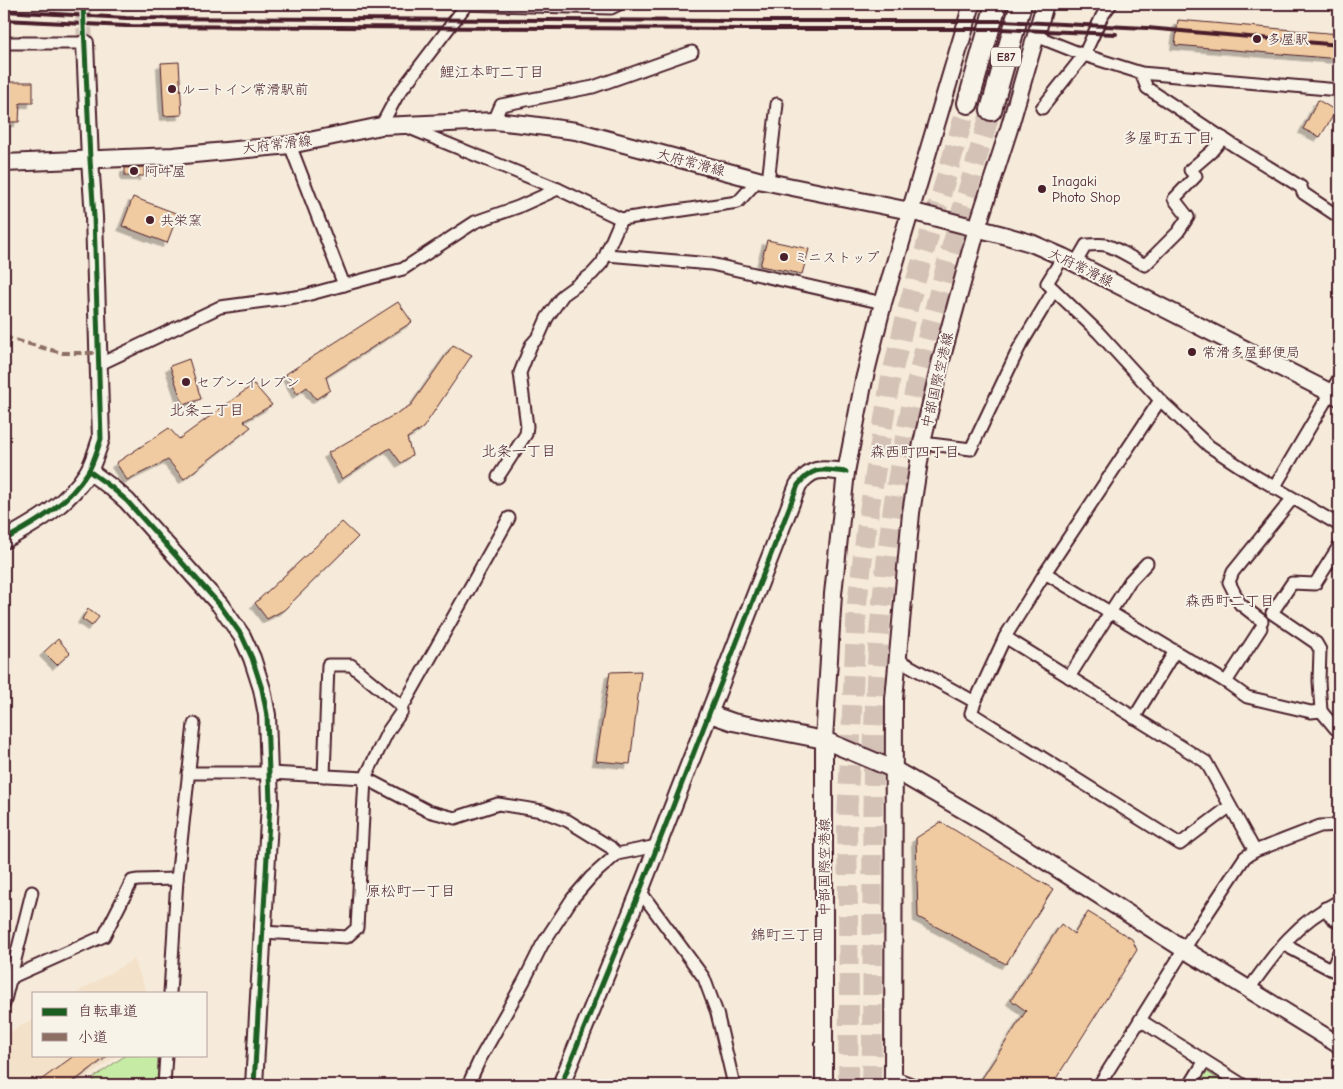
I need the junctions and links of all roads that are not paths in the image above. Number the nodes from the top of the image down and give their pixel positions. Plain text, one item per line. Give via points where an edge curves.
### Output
1 (459, 4) edge
2 (467, 4) edge
3 (619, 4) edge
4 (972, 4) edge
5 (996, 4) edge
6 (1021, 4) edge
7 (1045, 4) edge
8 (1111, 4) edge
9 (1036, 36) junction
10 (4, 43) edge
11 (85, 43) joint
12 (692, 52) dead end
13 (1084, 55) junction
14 (1141, 73) junction
15 (1339, 90) edge
16 (968, 103) tunnel mouth
17 (777, 104) dead end
18 (1042, 108) dead end
19 (991, 110) tunnel mouth
20 (494, 121) junction
21 (401, 125) junction
22 (381, 126) junction
23 (1223, 138) junction
24 (290, 145) junction
25 (90, 160) junction
26 (4, 163) edge
27 (763, 181) junction
28 (558, 188) junction
29 (910, 211) junction
30 (1339, 217) edge
31 (621, 218) junction
32 (978, 228) junction
33 (607, 255) junction
34 (1069, 260) junction
35 (344, 285) junction
36 (1054, 290) junction
37 (884, 303) junction
38 (98, 365) junction
39 (1339, 378) edge
40 (1335, 394) edge
41 (1160, 400) junction
42 (922, 443) junction
43 (89, 471) junction
44 (846, 472) junction
45 (498, 476) dead end
46 (1274, 488) junction
47 (1292, 499) junction
48 (509, 518) dead end
49 (1339, 526) edge
50 (4, 540) edge
51 (1339, 546) edge
52 (1147, 563) dead end
53 (1045, 573) junction
54 (1110, 612) junction
55 (1005, 638) junction
56 (1175, 651) junction
57 (897, 659) junction
58 (1069, 677) junction
59 (1226, 682) junction
60 (976, 702) junction
61 (401, 706) junction
62 (1321, 711) junction
63 (710, 714) junction
64 (1134, 718) junction
65 (194, 724) dead end
66 (1339, 731) edge
67 (824, 740) junction
68 (893, 769) junction
69 (188, 773) junction
70 (270, 773) junction
71 (324, 776) junction
72 (365, 778) junction
73 (1229, 807) junction
74 (1339, 825) edge
75 (657, 846) junction
76 (1255, 851) junction
77 (617, 854) junction
78 (177, 879) junction
79 (640, 891) junction
80 (32, 892) dead end
81 (1339, 901) edge
82 (1325, 908) junction
83 (1339, 923) edge
84 (262, 932) junction
85 (1284, 943) junction
86 (1185, 950) junction
87 (1339, 952) edge
88 (10, 978) junction
89 (1249, 989) junction
90 (170, 992) edge
91 (4, 1004) edge
92 (1140, 1020) junction
93 (1339, 1045) edge
94 (166, 1056) edge
95 (1204, 1062) junction
96 (893, 1081) edge
97 (164, 1085) edge
98 (254, 1085) edge
99 (468, 1085) edge
100 (561, 1085) edge
101 (734, 1085) edge
102 (824, 1085) edge
103 (914, 1085) edge
104 (1099, 1085) edge
105 (1190, 1085) edge
106 (1243, 1085) edge

1 - 2 street
2 - 3 street via 611,8
2 - 22 street via 397,96
4 - 29 main road, 中部国際空港線
5 - 16 highway, E87
6 - 19 highway, E87
7 - 9 main road, 中部国際空港線
8 - 13 street
9 - 13 street
9 - 32 main road, 中部国際空港線
10 - 11 street
11 - 25 main road
12 - 20 street via 593,87 501,105
13 - 14 street
13 - 18 street
14 - 15 street
14 - 23 street via 1147,88
17 - 27 street
20 - 21 main road, 大府常滑線
20 - 27 main road, 大府常滑線 via 576,131
21 - 22 main road, 大府常滑線
21 - 28 street
22 - 24 main road, 大府常滑線
23 - 30 street via 1301,187 1302,193
23 - 34 street via 1190,170 1196,176 1174,199 1188,217 1178,232 1145,265 1104,245 1086,245
24 - 25 main road, 大府常滑線
24 - 35 street
25 - 26 main road, 大府常滑線
25 - 38 main road
27 - 29 main road, 大府常滑線
27 - 31 street via 738,202
28 - 31 street
28 - 35 street via 475,222 402,269
29 - 32 main road, 大府常滑線
29 - 37 main road, 中部国際空港線
31 - 33 street
32 - 34 main road, 大府常滑線
32 - 42 main road, 中部国際空港線
33 - 37 street via 711,264
33 - 45 street via 592,274 563,295 531,345 520,373 526,434
34 - 36 street via 1047,283
34 - 40 main road, 大府常滑線
35 - 38 street via 303,296 220,307
36 - 41 street via 1098,332
36 - 42 street via 1019,348 971,448
37 - 44 main road, 中部国際空港線 via 864,380
38 - 43 main road via 101,439
39 - 40 street
40 - 46 street
41 - 46 street via 1209,446
41 - 53 street
42 - 57 main road, 中部国際空港線 via 911,513
43 - 50 main road via 69,497 41,520
43 - 70 main road via 127,502 220,605 242,636 262,689 267,714
44 - 63 main road via 820,469 807,474 798,485
44 - 67 main road, 中部国際空港線 via 833,594
46 - 47 street
47 - 49 street
47 - 59 street via 1233,572 1229,582 1240,604 1261,624
48 - 61 street
51 - 62 street via 1315,584 1292,583 1272,613 1316,643 1320,650
52 - 54 street via 1130,580
53 - 54 street
53 - 55 street
54 - 56 street
54 - 58 street
55 - 58 street
55 - 60 street
56 - 59 street
56 - 64 street
57 - 60 street
57 - 68 main road, 中部国際空港線
58 - 64 street
59 - 62 street via 1248,697 1312,712
60 - 73 street via 971,714 1180,844
61 - 71 street via 351,665 328,665
61 - 72 street via 402,710
62 - 66 street
63 - 67 main road via 733,722
63 - 75 main road
64 - 73 street via 1206,762
65 - 69 street
67 - 68 main road
67 - 102 main road, 中部国際空港線
68 - 86 main road via 986,823
68 - 96 main road, 中部国際空港線
69 - 70 street
69 - 78 street
70 - 71 street
70 - 84 main road
71 - 72 street
72 - 77 street via 428,811 455,818 498,804 542,811 568,821
72 - 84 street via 357,928 347,937
73 - 76 street
74 - 76 street via 1320,826
75 - 77 street
75 - 79 main road
76 - 86 street via 1245,857
77 - 99 street via 591,877 542,945
78 - 88 street via 132,881 104,936
78 - 90 street
79 - 100 main road
79 - 101 street via 704,978 717,1013
80 - 88 street
81 - 82 street
82 - 83 street
82 - 85 street
84 - 98 main road
85 - 87 street via 1332,970
85 - 89 street
86 - 89 main road
86 - 92 street
88 - 91 street
89 - 93 main road
92 - 95 street
92 - 104 street
94 - 97 street
95 - 105 street
95 - 106 street
96 - 103 street

